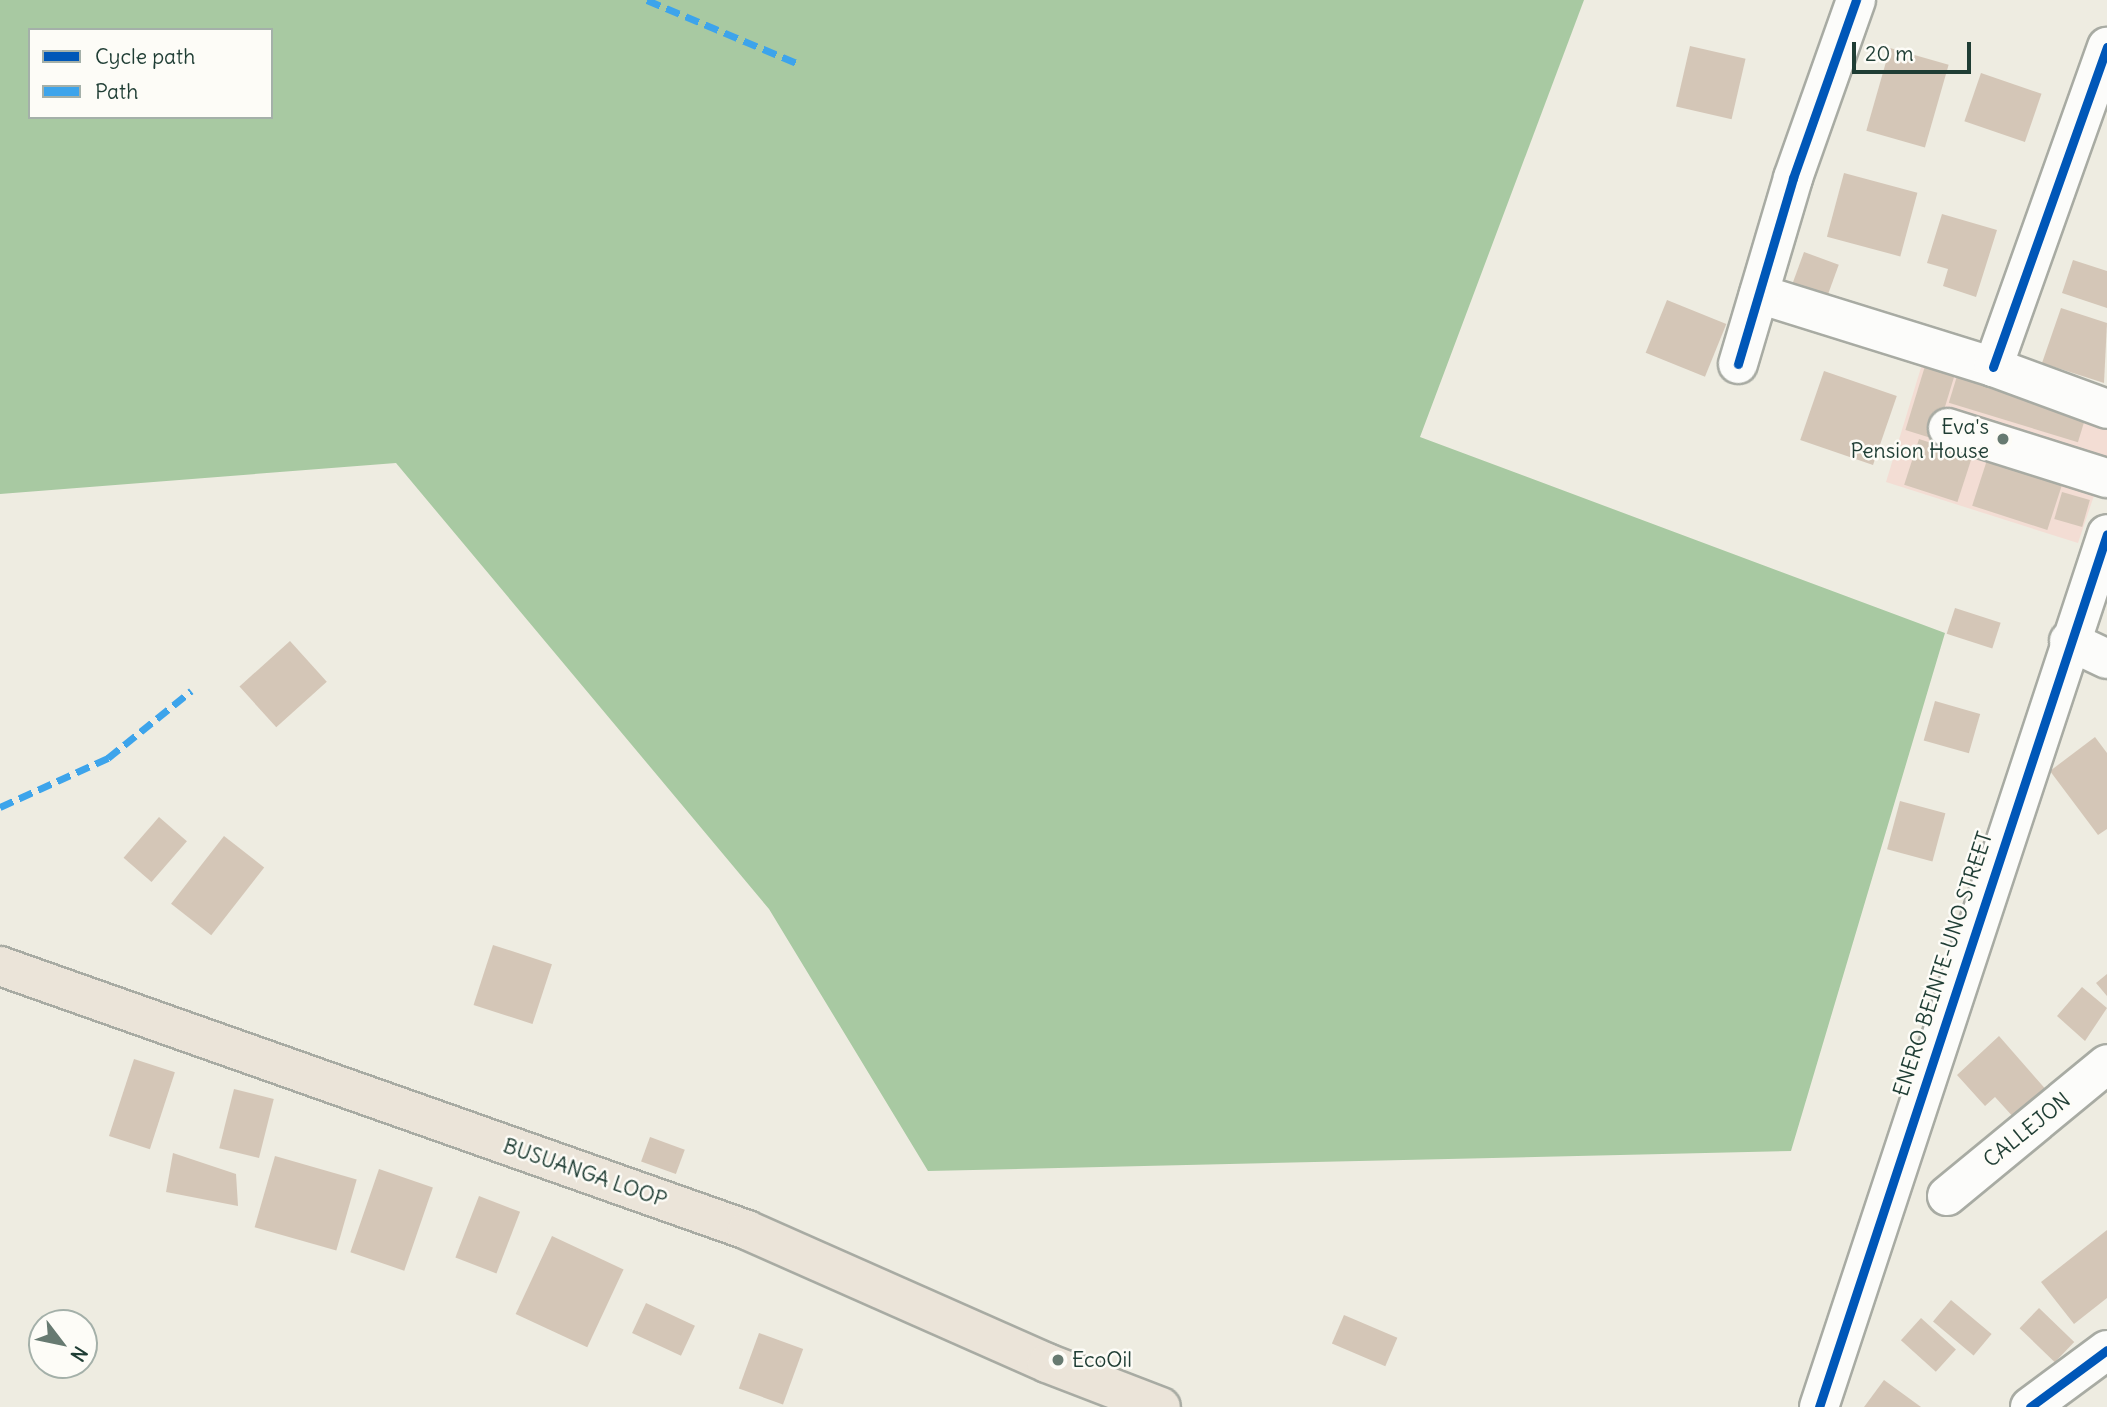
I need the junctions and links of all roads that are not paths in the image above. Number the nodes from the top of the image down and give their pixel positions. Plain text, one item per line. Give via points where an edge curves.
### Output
1 (1856, 0) edge
2 (2107, 47) edge
3 (1759, 294) junction
4 (1738, 364) dead end
5 (1993, 367) junction
6 (2107, 409) edge
7 (1948, 428) dead end
8 (2107, 478) edge
9 (2107, 534) edge
10 (2068, 641) junction
11 (2107, 659) edge
12 (0, 966) edge
13 (2107, 1065) edge
14 (1947, 1196) dead end
15 (2107, 1350) edge
16 (1161, 1407) edge
17 (1819, 1407) edge
18 (2031, 1407) edge

1 - 3 street via 1793,178
2 - 5 street
3 - 4 street
3 - 5 street
5 - 6 street
7 - 8 street
9 - 10 street, ENERO BEINTE-UNO STREET
10 - 11 street
10 - 17 street, ENERO BEINTE-UNO STREET
12 - 16 main road, BUSUANGA LOOP via 747,1230 1047,1363
13 - 14 street, CALLEJON
15 - 18 street

